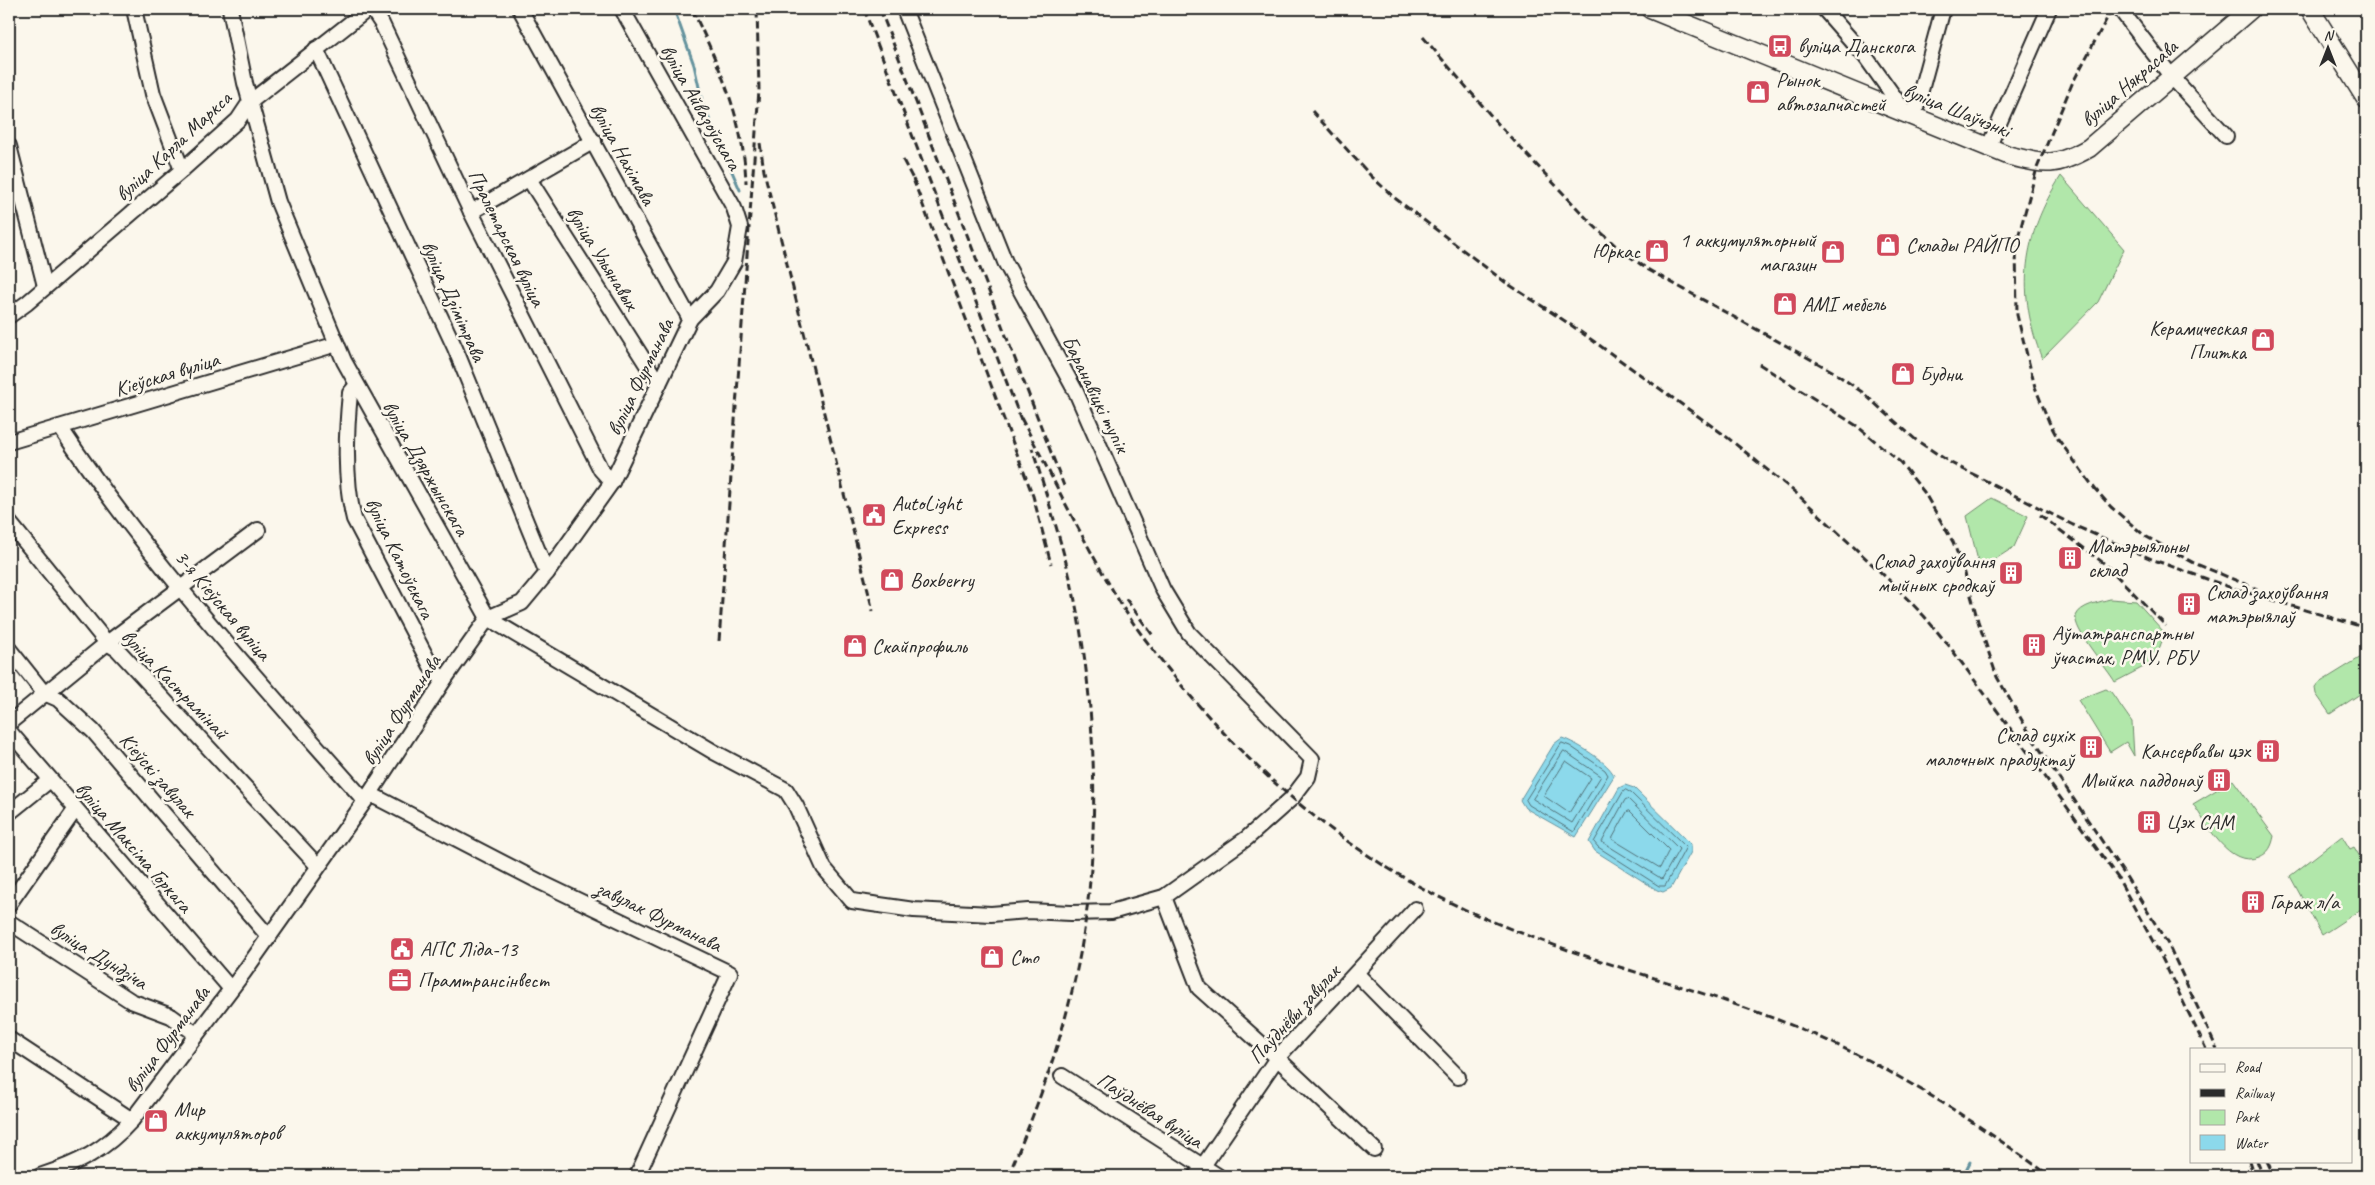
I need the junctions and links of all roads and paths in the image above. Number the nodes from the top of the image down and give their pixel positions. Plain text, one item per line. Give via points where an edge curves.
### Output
1 (134, 9) edge
2 (230, 9) edge
3 (370, 9) edge
4 (520, 9) edge
5 (622, 9) edge
6 (904, 9) edge
7 (1650, 9) edge
8 (1824, 9) edge
9 (1943, 9) edge
10 (2049, 9) edge
11 (2120, 9) edge
12 (2251, 9) edge
13 (2310, 9) edge
14 (316, 49) junction
15 (2171, 76) junction
16 (2366, 99) edge
17 (250, 102) junction
18 (1909, 114) junction
19 (2226, 136) dead end
20 (594, 141) junction
21 (9, 146) edge
22 (1989, 146) junction
23 (2055, 164) joint
24 (182, 170) junction
25 (529, 179) junction
26 (471, 212) junction
27 (740, 228) joint
28 (44, 286) junction
29 (9, 316) edge
30 (690, 319) junction
31 (337, 344) junction
32 (659, 384) junction
33 (356, 386) junction
34 (60, 427) junction
35 (9, 442) edge
36 (612, 482) junction
37 (9, 522) edge
38 (258, 530) dead end
39 (547, 573) junction
40 (181, 588) junction
41 (488, 618) junction
42 (107, 643) junction
43 (9, 649) edge
44 (444, 680) junction
45 (44, 693) junction
46 (9, 723) edge
47 (9, 731) edge
48 (50, 780) junction
49 (367, 798) junction
50 (75, 810) junction
51 (9, 813) edge
52 (318, 866) junction
53 (1164, 897) junction
54 (9, 904) edge
55 (1415, 909) dead end
56 (9, 922) edge
57 (269, 937) junction
58 (1357, 974) junction
59 (230, 988) junction
60 (196, 1034) junction
61 (9, 1039) edge
62 (1277, 1058) junction
63 (1062, 1076) dead end
64 (1458, 1077) dead end
65 (132, 1120) junction
66 (1374, 1149) dead end
67 (1199, 1171) edge
68 (40, 1176) edge
69 (637, 1176) edge
70 (1218, 1176) edge

1 - 24 street via 153,94
2 - 17 street, вуліца Дзяржынскага
3 - 14 street, вуліца Карла Маркса
3 - 26 street, Пралетарская вуліца via 382,24
4 - 20 street, вуліца Нахімава
5 - 27 street, вуліца Айвазоўскага via 718,177
6 - 53 street, Баранавіцкі тупік via 1005,262 1076,392 1163,590 1188,633 1312,759 1308,777 1292,798 1247,838
7 - 18 main road, вуліца Шаўчэнкі
8 - 18 street
9 - 18 street
10 - 22 street
11 - 15 street
12 - 15 main road, вуліца Някрасава
13 - 16 main road
14 - 17 street, вуліца Карла Маркса
14 - 39 street, вуліца Дзімітрава via 455,348
15 - 19 street
15 - 23 main road, вуліца Някрасава via 2088,148
17 - 24 street, вуліца Карла Маркса via 238,120
17 - 31 street, вуліца Дзяржынскага via 278,202
18 - 22 main road, вуліца Шаўчэнкі
20 - 25 street
20 - 30 street, вуліца Нахімава
21 - 28 street
22 - 23 main road, вуліца Шаўчэнкі via 2010,156
24 - 28 street, вуліца Карла Маркса
25 - 26 street
25 - 32 street, вуліца Ульянавых
26 - 36 street, Пралетарская вуліца via 601,470
27 - 30 street, вуліца Фурманава via 734,262 717,291
28 - 29 street, вуліца Карла Маркса
30 - 32 street, вуліца Фурманава
31 - 33 street, вуліца Дзяржынскага
31 - 34 street, Кіеўская вуліца
32 - 36 street, вуліца Фурманава
33 - 41 street, вуліца Дзяржынскага
33 - 44 street, вуліца Катоўскага via 350,393 348,409 349,501 354,519 433,670
34 - 35 street, Кіеўская вуліца
34 - 40 street, 3-я Кіеўская вуліца
36 - 39 street, вуліца Фурманава
37 - 42 street, вуліца Кастрамінай
38 - 40 street
39 - 41 street, вуліца Фурманава via 522,603
40 - 42 street
40 - 49 street, 3-я Кіеўская вуліца
41 - 44 street, вуліца Фурманава
41 - 53 street, вуліца Дзяржынскага via 714,752 786,790 824,868 852,901 914,910 991,914 1028,911 1071,913 1111,912
42 - 45 street
42 - 52 street, вуліца Кастрамінай via 117,649
43 - 45 street, Кіеўскі завулак
44 - 49 street, вуліца Фурманава
45 - 46 street
45 - 57 street, Кіеўскі завулак via 58,699 93,731
47 - 48 street, вуліца Максіма Горкага
48 - 50 street, вуліца Максіма Горкага
48 - 51 street
49 - 52 street, вуліца Фурманава
49 - 69 street, завулак Фурманава via 730,973
50 - 54 street
50 - 59 street, вуліца Максіма Горкага
52 - 57 street, вуліца Фурманава
53 - 62 street via 1198,988
55 - 58 street, Паўднёвы завулак
56 - 60 street, вуліца Дундзіча via 131,1001 171,1016
57 - 59 street, вуліца Фурманава
58 - 62 street, Паўднёвы завулак
58 - 64 street
59 - 60 street, вуліца Фурманава
60 - 65 street, вуліца Фурманава
61 - 65 street
62 - 66 street
62 - 67 street, Паўднёвы завулак
63 - 67 street, Паўднёвая вуліца
65 - 68 street, вуліца Фурманава via 100,1151
67 - 70 street, Паўднёвая вуліца

